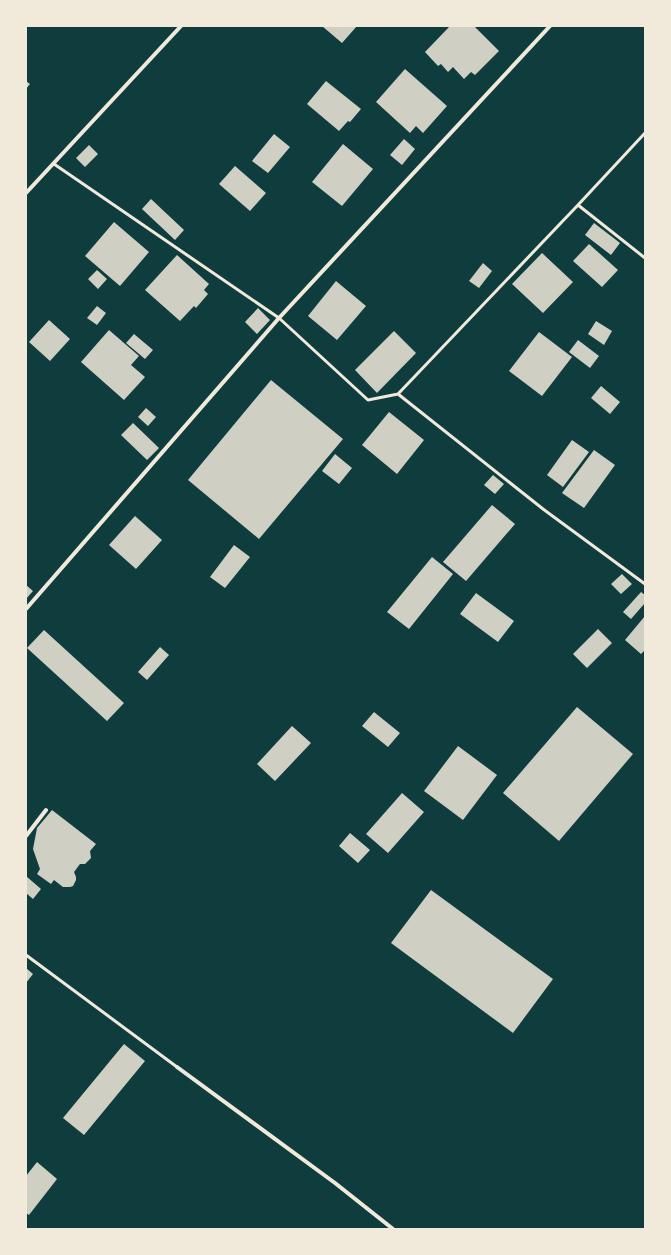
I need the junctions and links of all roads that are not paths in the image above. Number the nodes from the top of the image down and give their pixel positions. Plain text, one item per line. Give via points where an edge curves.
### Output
1 (181, 26) edge
2 (550, 26) edge
3 (645, 134) edge
4 (54, 164) junction
5 (26, 193) edge
6 (578, 206) junction
7 (645, 258) edge
8 (279, 318) junction
9 (398, 394) junction
10 (645, 584) edge
11 (26, 609) edge
12 (46, 810) dead end
13 (26, 836) edge
14 (26, 956) edge
15 (177, 1067) joint
16 (393, 1229) edge

1 - 4 street
2 - 8 street
3 - 6 lane
4 - 5 street
4 - 8 lane
6 - 7 lane
6 - 9 lane
8 - 9 lane via 368,400
8 - 11 street
9 - 10 lane via 543,509
12 - 13 street
14 - 15 lane
15 - 16 street

